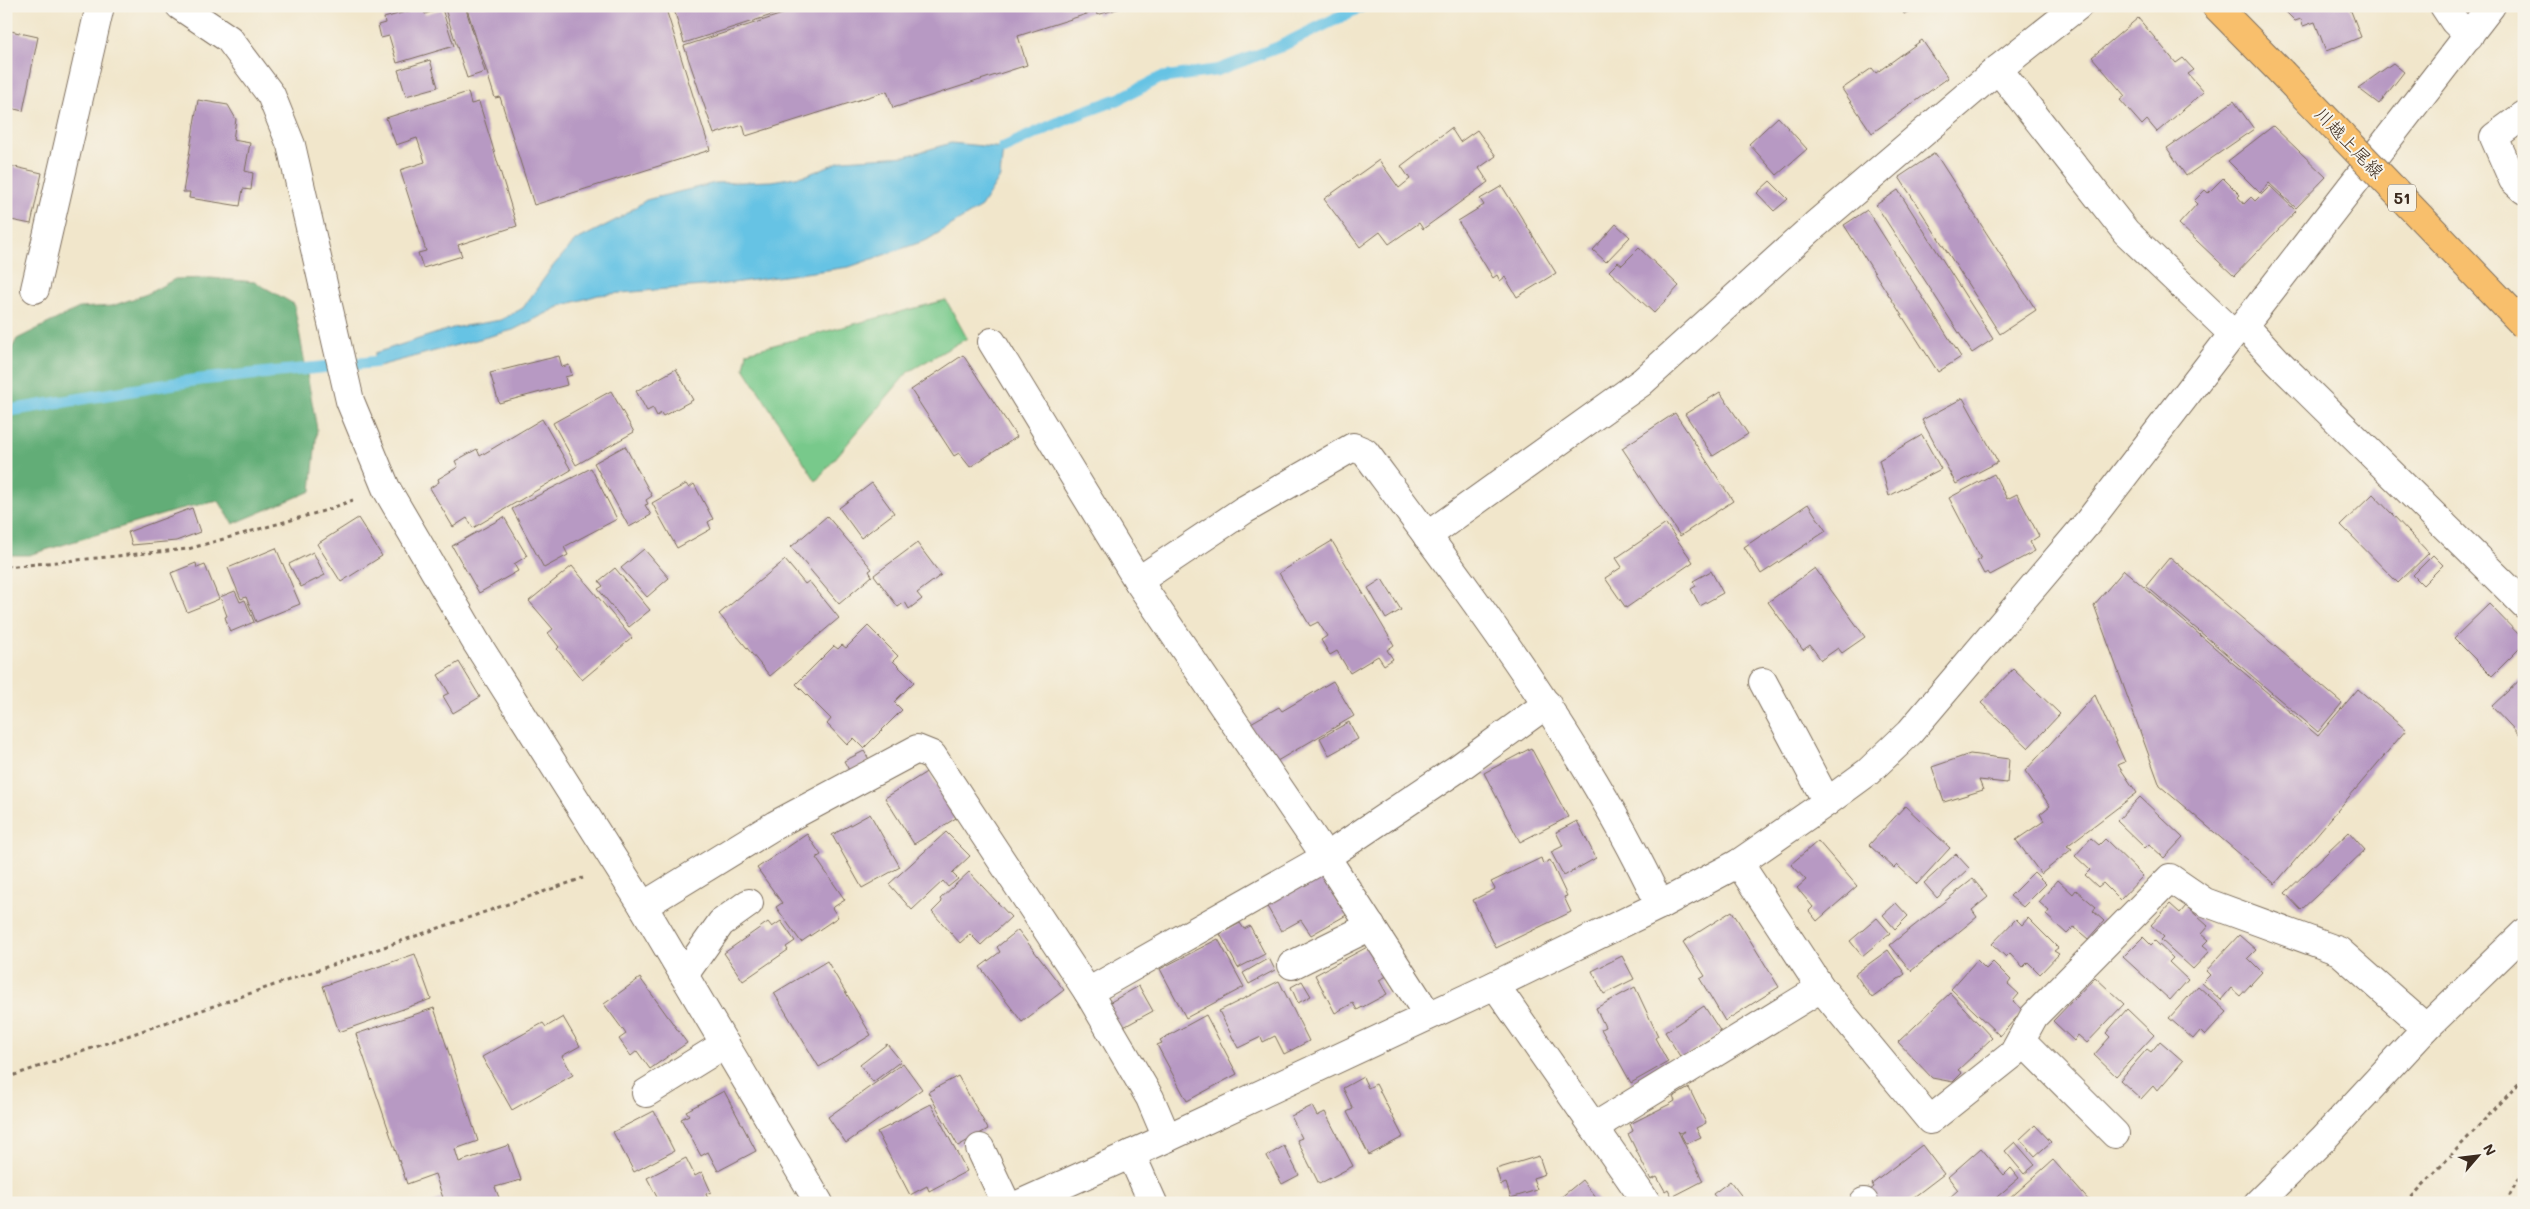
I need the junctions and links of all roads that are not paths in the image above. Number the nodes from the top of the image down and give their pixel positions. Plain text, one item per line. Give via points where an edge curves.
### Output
1 (100, 6) edge
2 (180, 6) edge
3 (2078, 6) edge
4 (2216, 6) edge
5 (2444, 6) edge
6 (2491, 6) edge
7 (2468, 36) junction
8 (1998, 69) junction
9 (2524, 115) edge
10 (2524, 190) edge
11 (36, 289) dead end
12 (2524, 325) edge
13 (2239, 330) junction
14 (992, 342) dead end
15 (1428, 536) junction
16 (1138, 581) junction
17 (2524, 604) edge
18 (1764, 682) dead end
19 (1547, 704) junction
20 (1826, 802) junction
21 (1326, 857) junction
22 (1739, 864) junction
23 (749, 903) dead end
24 (1660, 904) junction
25 (643, 906) junction
26 (1371, 926) junction
27 (2524, 933) edge
28 (1292, 966) dead end
29 (684, 975) junction
30 (1495, 985) junction
31 (1821, 988) junction
32 (1088, 992) junction
33 (1428, 1015) junction
34 (2426, 1028) junction
35 (2020, 1040) junction
36 (725, 1044) junction
37 (646, 1093) dead end
38 (1594, 1127) junction
39 (2115, 1134) dead end
40 (1167, 1138) junction
41 (980, 1148) dead end
42 (1131, 1154) junction
43 (819, 1203) edge
44 (1006, 1203) edge
45 (1022, 1203) edge
46 (1153, 1203) edge
47 (1646, 1203) edge
48 (2258, 1203) edge

1 - 11 street
2 - 25 street via 228,39 271,95 291,144 350,401 386,488 476,642
3 - 8 street
4 - 12 main road, 川越上尾線 / 51, bridge
5 - 7 street
6 - 7 street
7 - 13 street
8 - 13 street via 2126,232
8 - 15 street via 1816,225 1642,382
9 - 10 street via 2494,137 2514,180
13 - 17 street via 2280,364
13 - 20 street via 2089,521 1910,732 1868,772
14 - 16 street
15 - 16 street via 1365,452 1353,447 1244,510
15 - 19 street
16 - 21 street
18 - 20 street
19 - 21 street
19 - 24 street via 1642,867
20 - 22 street
21 - 26 street
21 - 32 street
22 - 24 street
22 - 31 street
23 - 29 street via 721,923
24 - 30 street
25 - 29 street
25 - 32 street via 775,825 917,749 932,755
26 - 28 street
26 - 33 street
27 - 34 street
29 - 36 street
30 - 33 street
30 - 38 street
31 - 35 street via 1930,1120 2013,1054
31 - 38 street
32 - 40 street via 1150,1098
33 - 40 street
34 - 35 street via 2339,951 2205,902 2170,878 2034,1016
34 - 48 street via 2323,1139
35 - 39 street
36 - 37 street
36 - 43 street
38 - 47 street
40 - 42 street
41 - 44 street
42 - 45 street
42 - 46 street

